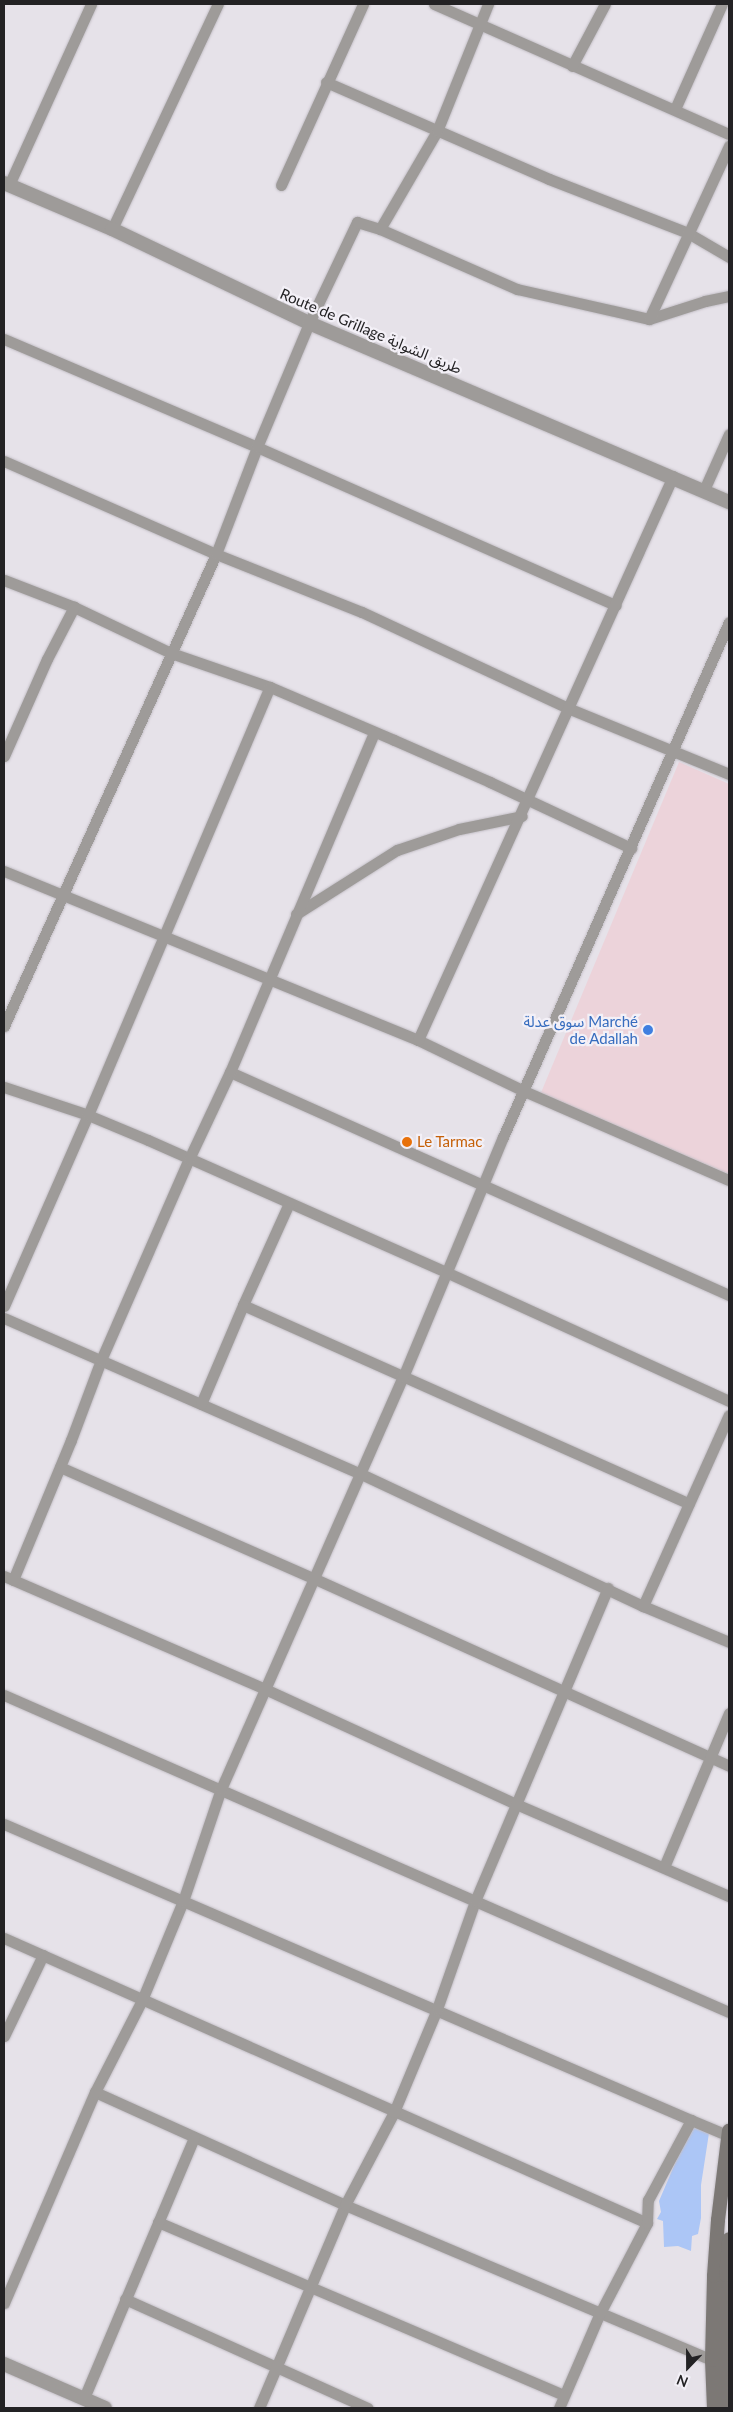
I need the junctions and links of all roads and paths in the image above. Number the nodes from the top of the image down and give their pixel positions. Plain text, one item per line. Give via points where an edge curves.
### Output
1 (91, 4) edge
2 (218, 4) edge
3 (363, 4) edge
4 (434, 4) edge
5 (488, 4) edge
6 (605, 4) edge
7 (722, 4) edge
8 (479, 22) junction
9 (572, 66) junction
10 (326, 82) junction
11 (675, 109) junction
12 (437, 131) junction
13 (729, 134) edge
14 (729, 146) edge
15 (7, 184) edge
16 (281, 185) dead end
17 (112, 229) junction
18 (380, 229) junction
19 (688, 233) junction
20 (729, 257) edge
21 (729, 296) edge
22 (650, 319) junction
23 (309, 323) junction
24 (4, 339) edge
25 (729, 434) edge
26 (257, 447) junction
27 (4, 461) edge
28 (673, 476) junction
29 (704, 490) junction
30 (729, 502) edge
31 (216, 554) junction
32 (4, 580) edge
33 (616, 605) junction
34 (74, 606) junction
35 (729, 622) edge
36 (718, 648) junction
37 (729, 652) edge
38 (171, 653) junction
39 (270, 687) junction
40 (570, 709) junction
41 (374, 732) junction
42 (672, 751) junction
43 (4, 756) edge
44 (729, 774) edge
45 (528, 801) junction
46 (522, 816) junction
47 (631, 848) junction
48 (4, 871) edge
49 (63, 895) junction
50 (296, 914) junction
51 (163, 935) junction
52 (269, 980) junction
53 (4, 1026) edge
54 (418, 1040) junction
55 (230, 1072) junction
56 (4, 1087) edge
57 (524, 1091) junction
58 (88, 1115) junction
59 (188, 1159) junction
60 (729, 1180) edge
61 (483, 1184) junction
62 (289, 1202) junction
63 (446, 1272) junction
64 (729, 1295) edge
65 (4, 1306) edge
66 (243, 1306) junction
67 (4, 1318) edge
68 (101, 1360) junction
69 (403, 1377) junction
70 (729, 1401) edge
71 (201, 1404) junction
72 (729, 1415) edge
73 (60, 1467) junction
74 (359, 1473) junction
75 (690, 1504) junction
76 (8, 1578) edge
77 (313, 1578) junction
78 (608, 1588) junction
79 (644, 1606) junction
80 (729, 1642) edge
81 (265, 1688) junction
82 (564, 1692) junction
83 (4, 1695) edge
84 (729, 1713) edge
85 (709, 1758) junction
86 (729, 1766) edge
87 (221, 1789) junction
88 (516, 1804) junction
89 (4, 1824) edge
90 (664, 1868) junction
91 (729, 1896) edge
92 (183, 1901) junction
93 (475, 1901) junction
94 (4, 1938) edge
95 (43, 1955) junction
96 (142, 2000) junction
97 (437, 2009) junction
98 (729, 2012) edge
99 (4, 2036) edge
100 (95, 2092) junction
101 (394, 2112) junction
102 (691, 2120) junction
103 (729, 2134) edge
104 (194, 2137) junction
105 (345, 2204) junction
106 (158, 2222) junction
107 (648, 2223) junction
108 (729, 2239) edge
109 (310, 2287) junction
110 (126, 2299) junction
111 (4, 2303) edge
112 (600, 2313) junction
113 (712, 2360) junction
114 (4, 2364) edge
115 (275, 2368) junction
116 (727, 2373) edge
117 (564, 2395) junction
118 (84, 2398) junction
119 (105, 2408) edge
120 (259, 2408) edge
121 (368, 2408) edge
122 (558, 2408) edge
123 (714, 2408) edge
124 (726, 2408) edge

1 - 15 street
2 - 17 street
3 - 10 street
4 - 8 street
5 - 8 street
6 - 9 street
7 - 11 street
8 - 9 street
8 - 12 street
9 - 11 street
10 - 12 street
10 - 16 street
11 - 13 street
12 - 18 street
12 - 19 street
14 - 19 street
15 - 17 street, Route de Grillage طريق الشواية
17 - 23 street, Route de Grillage طريق الشواية
18 - 22 street via 517,288
18 - 23 street via 357,222
19 - 20 street
19 - 22 street
21 - 22 street
23 - 26 street
23 - 28 street, Route de Grillage طريق الشواية
24 - 26 street
25 - 29 street
26 - 31 street
26 - 33 street
27 - 31 street
28 - 29 street, Route de Grillage طريق الشواية
28 - 33 street
29 - 30 street, Route de Grillage طريق الشواية
31 - 38 street
31 - 40 street via 362,612
32 - 34 street
33 - 40 street
34 - 38 street
34 - 43 street
35 - 36 street
36 - 37 street
36 - 42 street
38 - 39 street
38 - 49 street
39 - 41 street
39 - 51 street
40 - 42 street
40 - 45 street
41 - 45 street
41 - 50 street
42 - 44 street
42 - 47 street
45 - 46 street
45 - 47 street
46 - 50 street via 459,829 397,850
46 - 54 street
47 - 57 street
48 - 49 street
49 - 51 street
49 - 53 street
50 - 52 street
51 - 52 street
51 - 58 street
52 - 54 street
52 - 55 street
54 - 57 street
55 - 59 street
55 - 61 street
56 - 58 street
57 - 60 street
57 - 61 street
58 - 59 street
58 - 65 street
59 - 62 street
59 - 68 street
61 - 63 street
61 - 64 street
62 - 63 street
62 - 66 street
63 - 69 street
63 - 70 street
66 - 69 street
66 - 71 street
67 - 68 street
68 - 71 street
68 - 73 street
69 - 74 street
69 - 75 street
71 - 74 street
72 - 75 street
73 - 76 street
73 - 77 street
74 - 77 street
74 - 78 street
75 - 79 street
76 - 81 street
77 - 81 street
77 - 82 street
78 - 79 street
78 - 82 street
79 - 80 street
81 - 87 street
81 - 88 street
82 - 85 street
82 - 88 street
83 - 87 street
84 - 85 street
85 - 86 street
85 - 90 street
87 - 92 street
87 - 93 street
88 - 90 street
88 - 93 street
89 - 92 street
90 - 91 street
92 - 96 street
92 - 97 street
93 - 97 street
93 - 98 street
94 - 95 street
95 - 96 street
95 - 99 street
96 - 100 street
96 - 101 street
97 - 101 street
97 - 102 street
100 - 104 street
100 - 111 street
101 - 105 street
101 - 107 street
102 - 103 street
102 - 107 street via 648,2200
103 - 113 main road via 718,2220
104 - 105 street
104 - 106 street
105 - 109 street
105 - 112 street
106 - 109 street
106 - 110 street
107 - 112 street
108 - 116 main road
109 - 115 street
109 - 117 street
110 - 115 street
110 - 118 street
112 - 113 street
112 - 117 street
113 - 123 main road
114 - 118 street
115 - 120 street
115 - 121 street
116 - 124 main road
117 - 122 street
118 - 119 street

